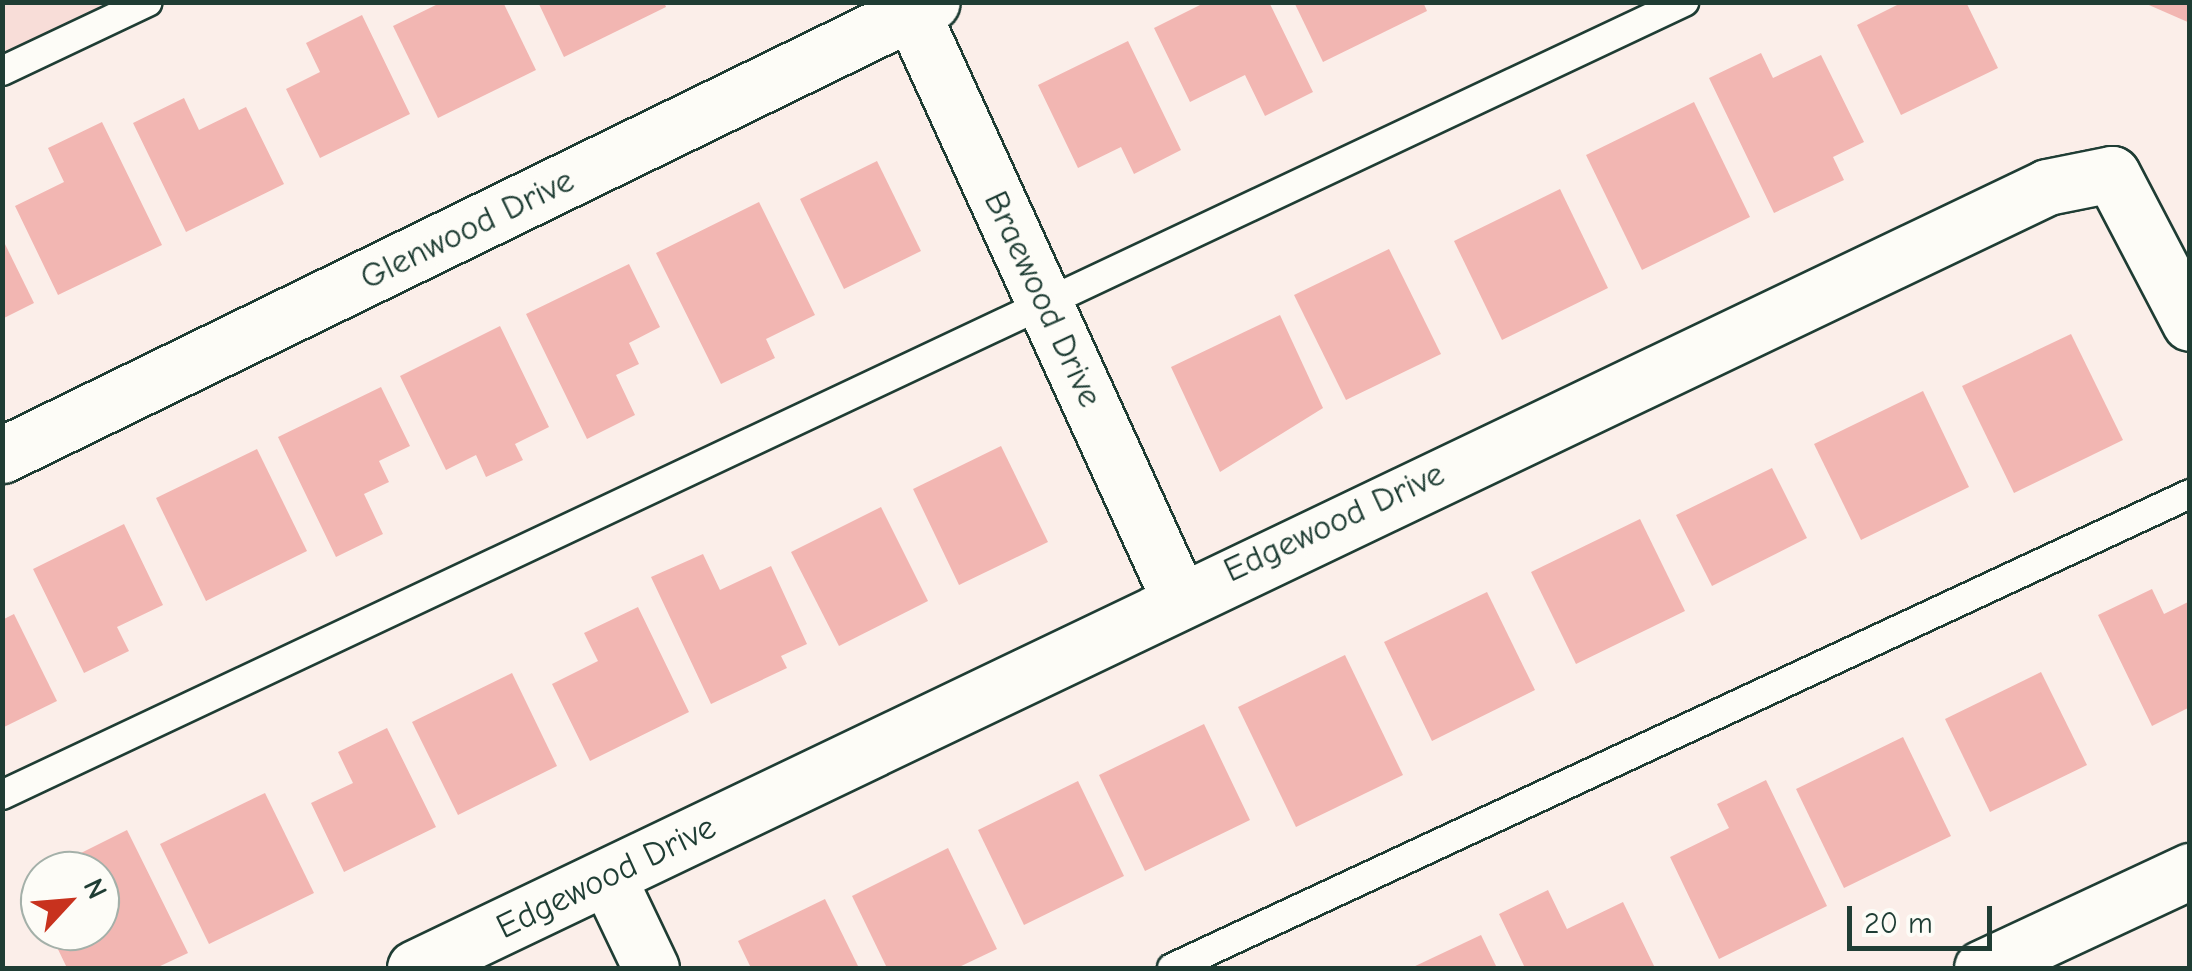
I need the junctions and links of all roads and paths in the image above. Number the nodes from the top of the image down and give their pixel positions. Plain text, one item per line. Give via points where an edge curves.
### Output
1 (148, 2) edge
2 (1684, 2) edge
3 (917, 6) edge
4 (2, 71) edge
5 (1046, 304) junction
6 (2190, 323) edge
7 (2, 455) edge
8 (2190, 494) edge
9 (1178, 596) junction
10 (2, 794) edge
11 (2190, 871) edge
12 (608, 878) junction
13 (415, 968) edge
14 (651, 968) edge
15 (1172, 968) edge
16 (1982, 968) edge

1 - 4 lane
2 - 5 lane
3 - 5 street, Braewood Drive
3 - 7 street, Glenwood Drive
5 - 9 street, Braewood Drive
5 - 10 lane
6 - 9 street, Edgewood Drive via 2112,174 2083,176
8 - 15 lane
9 - 12 street, Edgewood Drive
11 - 16 street
12 - 13 street, Edgewood Drive
12 - 14 street

